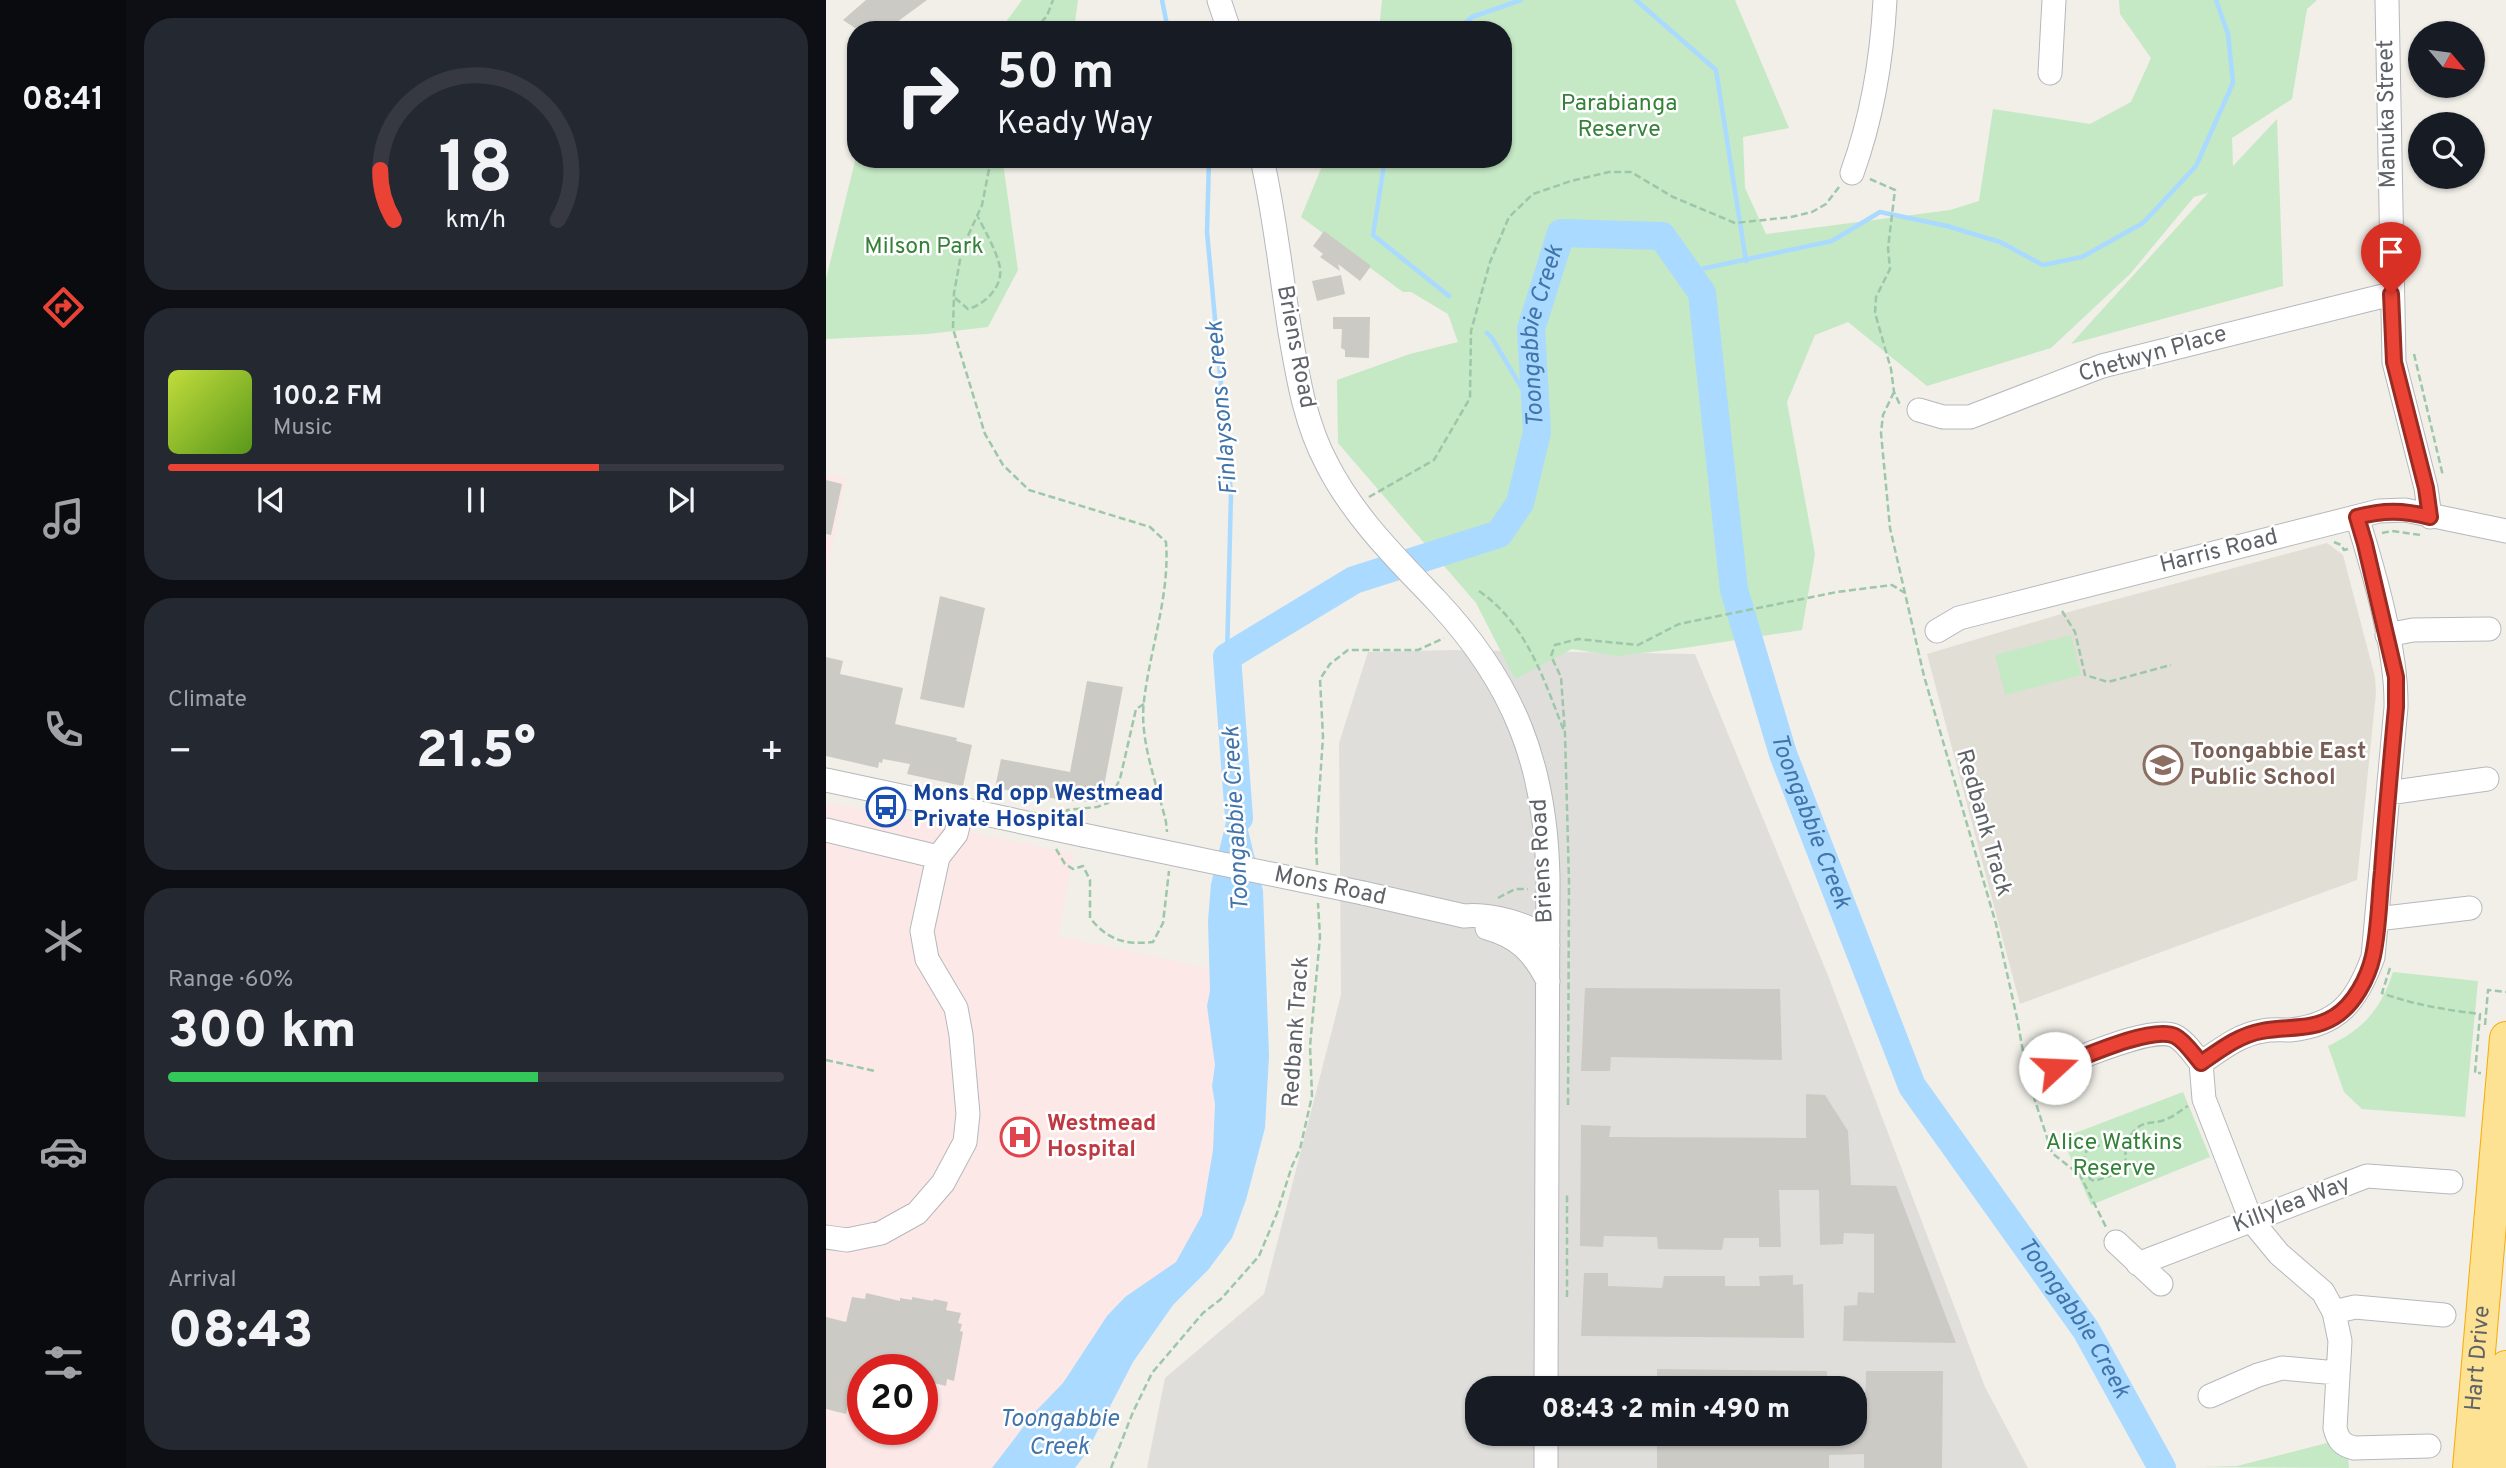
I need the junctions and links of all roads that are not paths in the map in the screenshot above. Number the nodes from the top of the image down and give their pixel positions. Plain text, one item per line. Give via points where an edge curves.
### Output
1 (1219, 0) edge
2 (1885, 0) edge
3 (2054, 0) edge
4 (2387, 0) edge
5 (1226, 21) edge
6 (2050, 73) dead end
7 (1263, 168) edge
8 (1853, 173) road end
9 (2391, 294) junction
10 (1919, 410) dead end
11 (2357, 517) junction
12 (2430, 526) junction
13 (2506, 531) edge
14 (2489, 629) dead end
15 (1937, 631) dead end
16 (2387, 635) junction
17 (2487, 779) dead end
18 (826, 780) edge
19 (2388, 793) junction
20 (962, 809) junction
21 (826, 830) edge
22 (939, 857) junction
23 (2470, 908) dead end
24 (1464, 916) junction
25 (2377, 919) junction
26 (1548, 945) junction
27 (1548, 981) junction
28 (2506, 1038) edge
29 (2201, 1063) junction
30 (2055, 1068) dead end
31 (2451, 1182) dead end
32 (2251, 1220) junction
33 (826, 1237) edge
34 (2116, 1242) road end
35 (2138, 1264) junction
36 (2161, 1284) dead end
37 (2334, 1312) junction
38 (2444, 1315) dead end
39 (2506, 1367) edge
40 (2337, 1373) junction
41 (1546, 1376) edge
42 (2210, 1396) dead end
43 (1546, 1446) edge
44 (2429, 1446) dead end
45 (1546, 1468) edge
46 (2469, 1468) edge
47 (2497, 1468) edge

1 - 5 street
2 - 8 street via 1863,144
3 - 6 street
4 - 9 street, Manuka Street
7 - 26 street, Briens Road via 1301,399 1327,464 1364,522 1448,628 1496,675 1524,731 1543,808
9 - 10 street, Chetwyn Place via 2102,366 1970,417 1943,417
9 - 12 street, Manuka Street via 2394,362 2426,488
11 - 12 street, Harris Road via 2404,510
11 - 15 street, Harris Road via 1959,618
11 - 16 street
12 - 13 street, Harris Road
14 - 16 street via 2413,629
16 - 19 street via 2396,677
17 - 19 street
18 - 20 street, Mons Road
19 - 25 street
20 - 22 street via 956,834
20 - 24 street, Mons Road, bridge via 1060,823 1083,835
21 - 22 street
22 - 33 street via 922,932 927,959 956,1008 968,1114 965,1142 943,1183 916,1213 881,1233 847,1240
23 - 25 street
24 - 26 street, Mons Road via 1518,924 1532,929
24 - 27 street, Mons Road via 1523,945
25 - 29 street via 2373,957 2363,984 2336,1016 2319,1025 2262,1031 2227,1044
26 - 27 street, Briens Road
27 - 41 street, Briens Road
28 - 46 highway, Hart Drive
29 - 30 street via 2178,1037 2162,1032
29 - 32 street via 2204,1099
31 - 32 street, Killylea Way via 2367,1177
32 - 35 street, Killylea Way
32 - 37 street via 2279,1254 2323,1292
34 - 35 street
35 - 36 street
37 - 38 street via 2356,1307
37 - 40 street via 2340,1341
39 - 47 highway, Hart Drive
40 - 42 street via 2282,1368
40 - 44 street via 2335,1428 2345,1446
43 - 45 street

